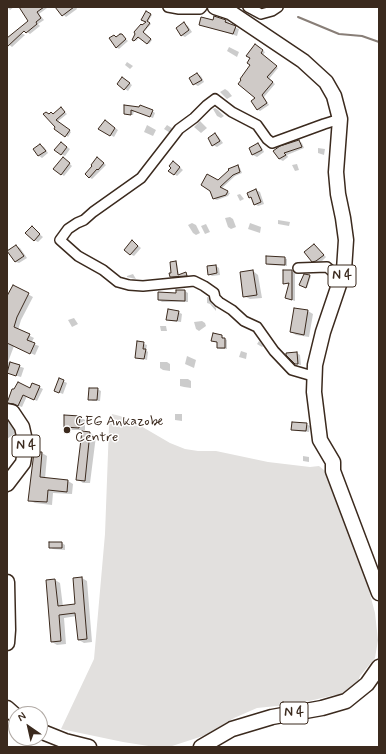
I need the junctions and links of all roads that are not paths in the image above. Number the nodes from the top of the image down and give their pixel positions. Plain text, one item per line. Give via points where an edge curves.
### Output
1 (168, 7) edge
2 (202, 7) edge
3 (215, 7) edge
4 (248, 7) edge
5 (278, 7) edge
6 (340, 119) junction
7 (298, 268) dead end
8 (341, 279) junction
9 (316, 377) junction
10 (7, 410) edge
11 (7, 484) edge
12 (7, 582) edge
13 (379, 593) edge
14 (7, 643) edge
15 (379, 667) edge
16 (48, 734) edge
17 (89, 747) edge
18 (201, 747) edge

1 - 2 street
3 - 6 main road, N 4 via 230,12 312,68 326,82 334,96
4 - 5 street via 261,14
6 - 8 main road, N 4 via 336,172 346,240
6 - 9 street via 272,143 258,125 232,112 215,99 179,129 141,178 68,229 60,240 78,256 118,282 143,286 194,281 210,289 219,302 244,321 257,327 292,370
7 - 8 street via 327,267
8 - 9 main road, N 4 via 323,332 315,365
9 - 13 main road, N 4 via 314,392 320,440 333,462 333,471
10 - 11 main road, N 4 via 12,412 22,427 26,445 23,463
12 - 14 main road
15 - 18 main road, N 4 via 367,684 346,701 272,717 232,729
16 - 17 main road

